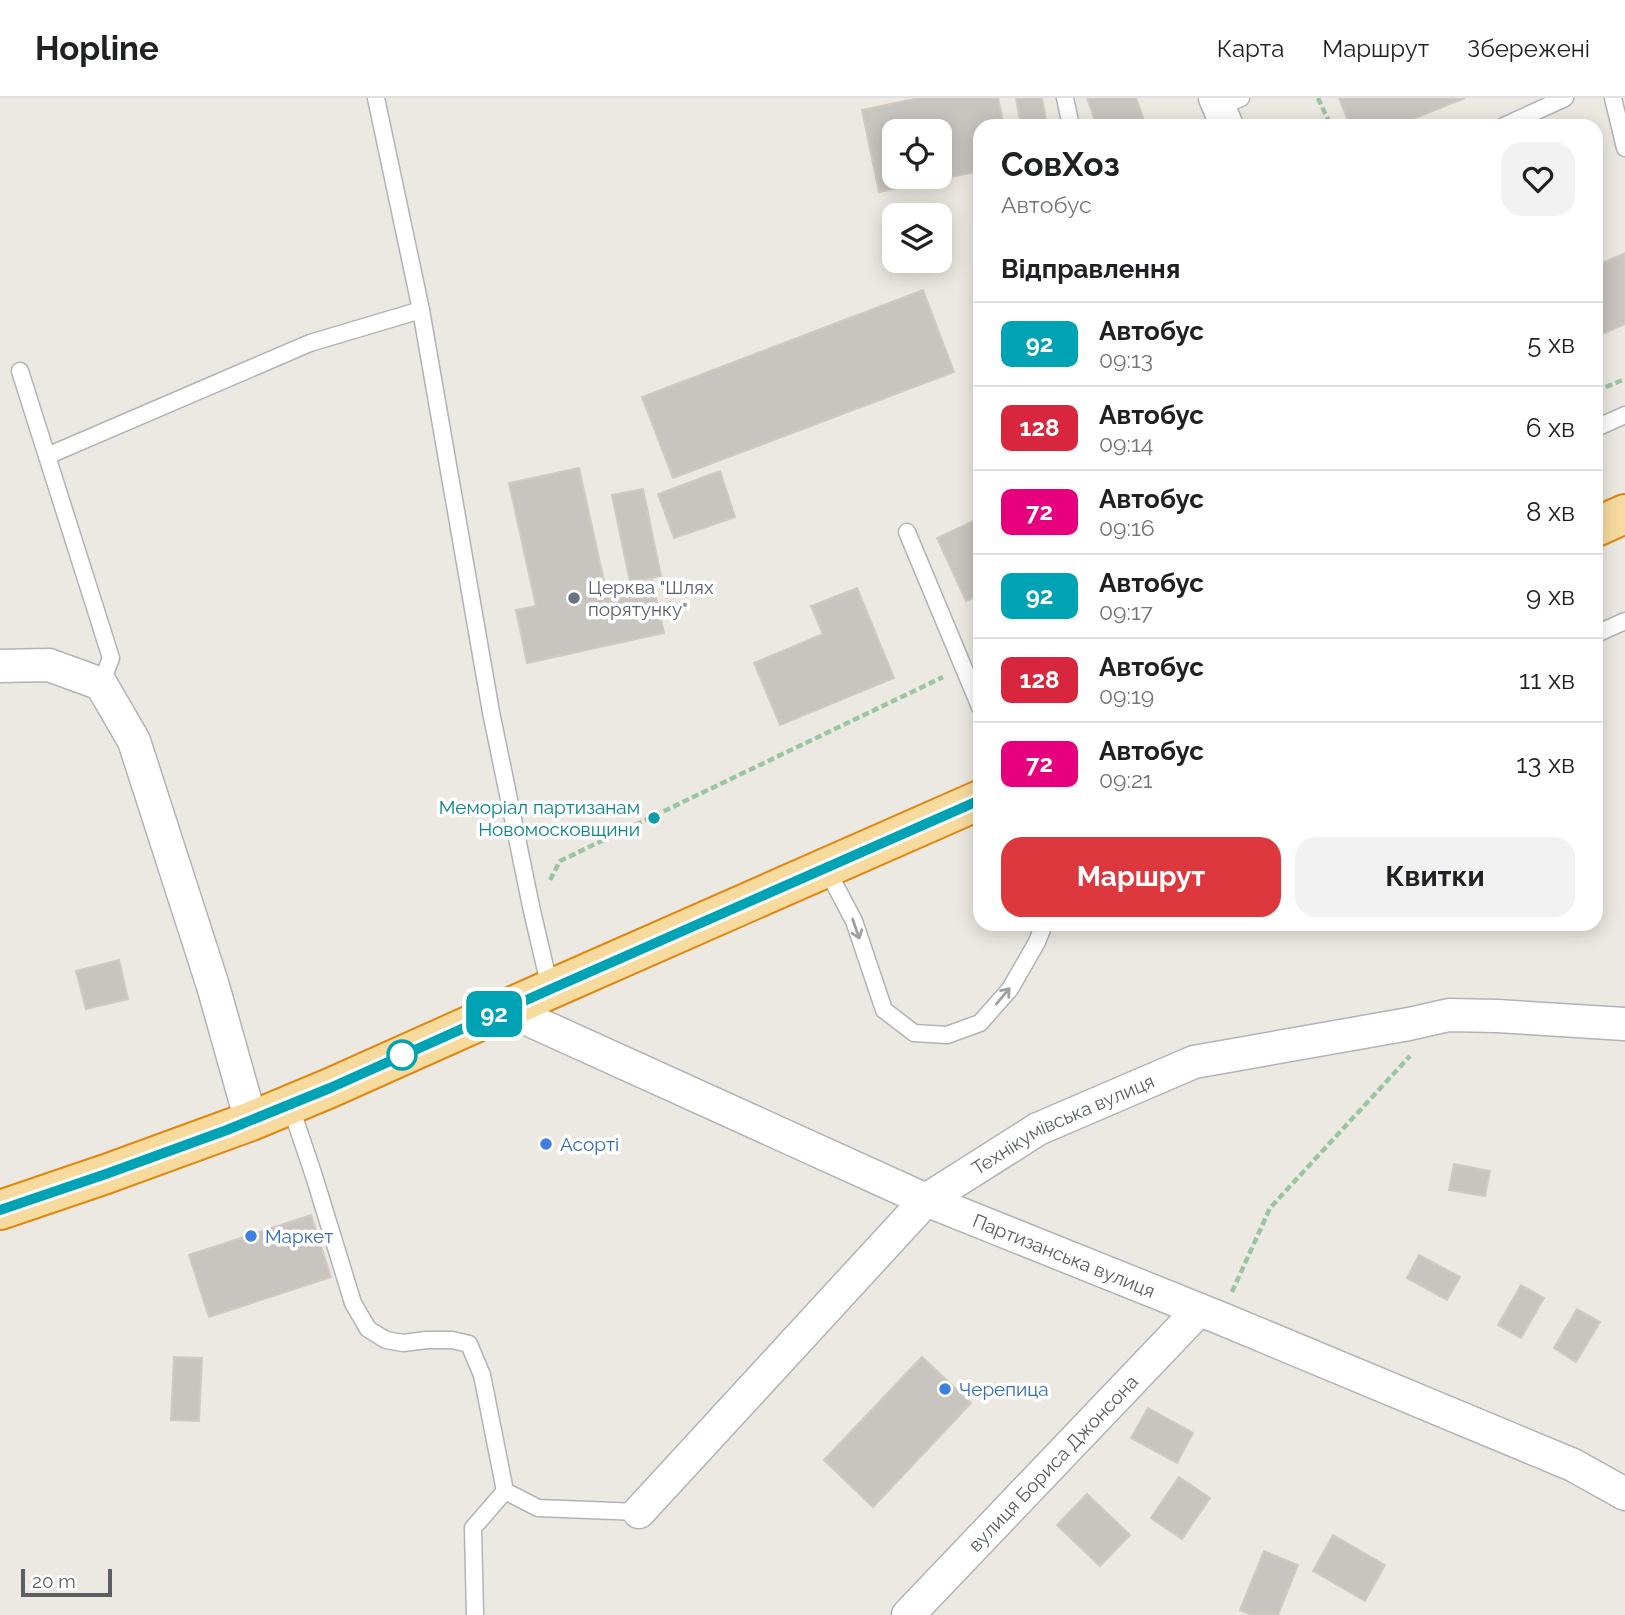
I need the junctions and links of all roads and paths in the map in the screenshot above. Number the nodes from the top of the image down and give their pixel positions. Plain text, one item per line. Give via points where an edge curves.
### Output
1 (376, 98) edge
2 (1065, 98) edge
3 (1318, 98) edge
4 (1564, 98) edge
5 (1613, 98) edge
6 (1070, 119) edge
7 (1328, 119) edge
8 (1519, 119) edge
9 (1625, 148) edge
10 (421, 310) junction
11 (20, 371) dead end
12 (1625, 379) edge
13 (1603, 388) edge
14 (1625, 415) edge
15 (1603, 425) edge
16 (47, 456) junction
17 (1625, 514) edge
18 (1603, 524) edge
19 (907, 532) dead end
20 (1625, 621) edge
21 (1603, 631) edge
22 (0, 666) edge
23 (962, 667) junction
24 (101, 684) junction
25 (973, 691) edge
26 (973, 803) edge
27 (826, 868) junction
28 (532, 911) junction
29 (1041, 931) edge
30 (551, 989) junction
31 (505, 1009) junction
32 (1625, 1024) edge
33 (1411, 1055) dead end
34 (290, 1105) junction
35 (251, 1121) junction
36 (926, 1200) junction
37 (0, 1210) edge
38 (1209, 1314) junction
39 (505, 1491) junction
40 (1625, 1493) edge
41 (639, 1512) joint
42 (475, 1615) edge
43 (908, 1615) edge

1 - 10 lane
2 - 6 lane
3 - 7 path
4 - 8 lane
5 - 9 lane
10 - 16 lane via 310,343
10 - 28 lane via 491,712
11 - 16 lane
12 - 13 path
14 - 15 lane
16 - 24 lane via 111,658
17 - 18 highway
19 - 23 lane
20 - 21 lane
22 - 24 street via 49,665
23 - 25 lane
23 - 28 path via 560,861
24 - 35 street via 134,741
26 - 27 highway
27 -> 29 lane via 854,921 884,1010 914,1033 947,1035 980,1023 1010,989
27 - 30 highway
28 - 30 lane
30 - 31 highway
31 - 34 highway
31 - 36 street, Партизанська вулиця
32 - 36 street, Технікумівська вулиця via 1449,1015 1194,1062 1038,1129
33 - 38 path via 1270,1208
34 - 35 highway
34 - 39 lane via 353,1303 368,1329 386,1340 469,1344 482,1375
35 - 37 highway
36 - 38 street, Партизанська вулиця
36 - 41 street, Технікумівська вулиця
38 - 40 street, Партизанська вулиця via 1573,1465
38 - 43 street, вулиця Бориса Джонсона
39 - 41 lane via 538,1508
39 - 42 lane via 473,1528

